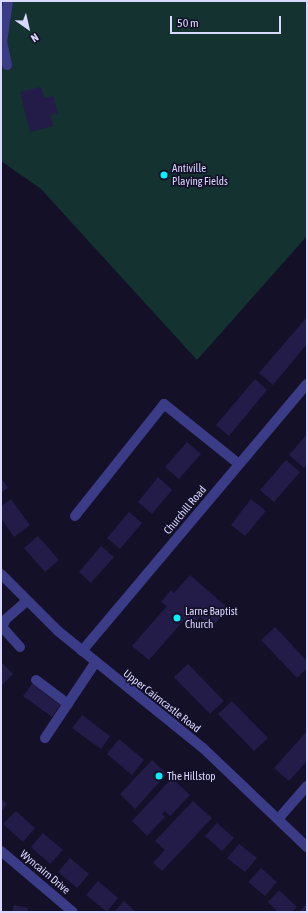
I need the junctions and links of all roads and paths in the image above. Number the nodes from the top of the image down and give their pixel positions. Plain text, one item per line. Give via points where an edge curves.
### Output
1 (7, 1) edge
2 (1, 6) edge
3 (7, 65) dead end
4 (307, 384) edge
5 (239, 464) junction
6 (75, 516) dead end
7 (1, 574) edge
8 (27, 601) junction
9 (20, 647) dead end
10 (82, 652) junction
11 (95, 663) junction
12 (36, 680) dead end
13 (68, 704) junction
14 (45, 738) dead end
15 (307, 786) edge
16 (279, 818) junction
17 (307, 847) edge
18 (1, 851) edge
19 (74, 912) edge

1 - 2 street
1 - 3 street via 2,42
4 - 5 street, Churchill Road
5 - 6 street via 164,404
5 - 10 street, Churchill Road
7 - 8 street, Upper Cairncastle Road
8 - 9 street via 2,627
8 - 10 street, Upper Cairncastle Road
10 - 11 street, Upper Cairncastle Road
11 - 13 street
11 - 16 street, Upper Cairncastle Road via 203,748
12 - 13 street
13 - 14 street
15 - 16 street
16 - 17 street, Upper Cairncastle Road
18 - 19 street, Wyncairn Drive

